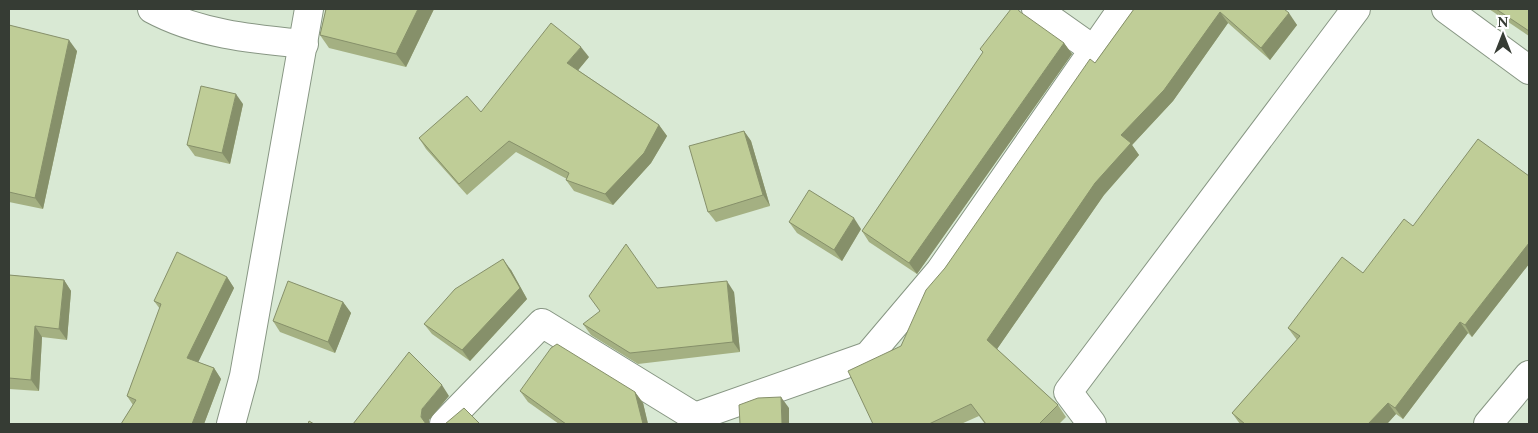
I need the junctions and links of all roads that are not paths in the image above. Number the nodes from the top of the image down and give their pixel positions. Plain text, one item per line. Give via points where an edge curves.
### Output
1 (152, 9) edge
2 (309, 9) edge
3 (1036, 9) edge
4 (1122, 9) edge
5 (1356, 9) edge
6 (1446, 9) edge
7 (304, 44) junction
8 (1094, 50) junction
9 (1529, 70) edge
10 (1529, 375) edge
11 (695, 421) edge
12 (1494, 422) edge
13 (232, 424) edge
14 (444, 424) edge
15 (1092, 424) edge

1 - 7 street via 169,18 241,38
2 - 7 street
3 - 8 street
4 - 8 street
5 - 15 street via 1068,392
6 - 9 street
7 - 13 street via 244,376
8 - 11 street via 940,271 868,356
10 - 12 street
11 - 14 street via 542,323

